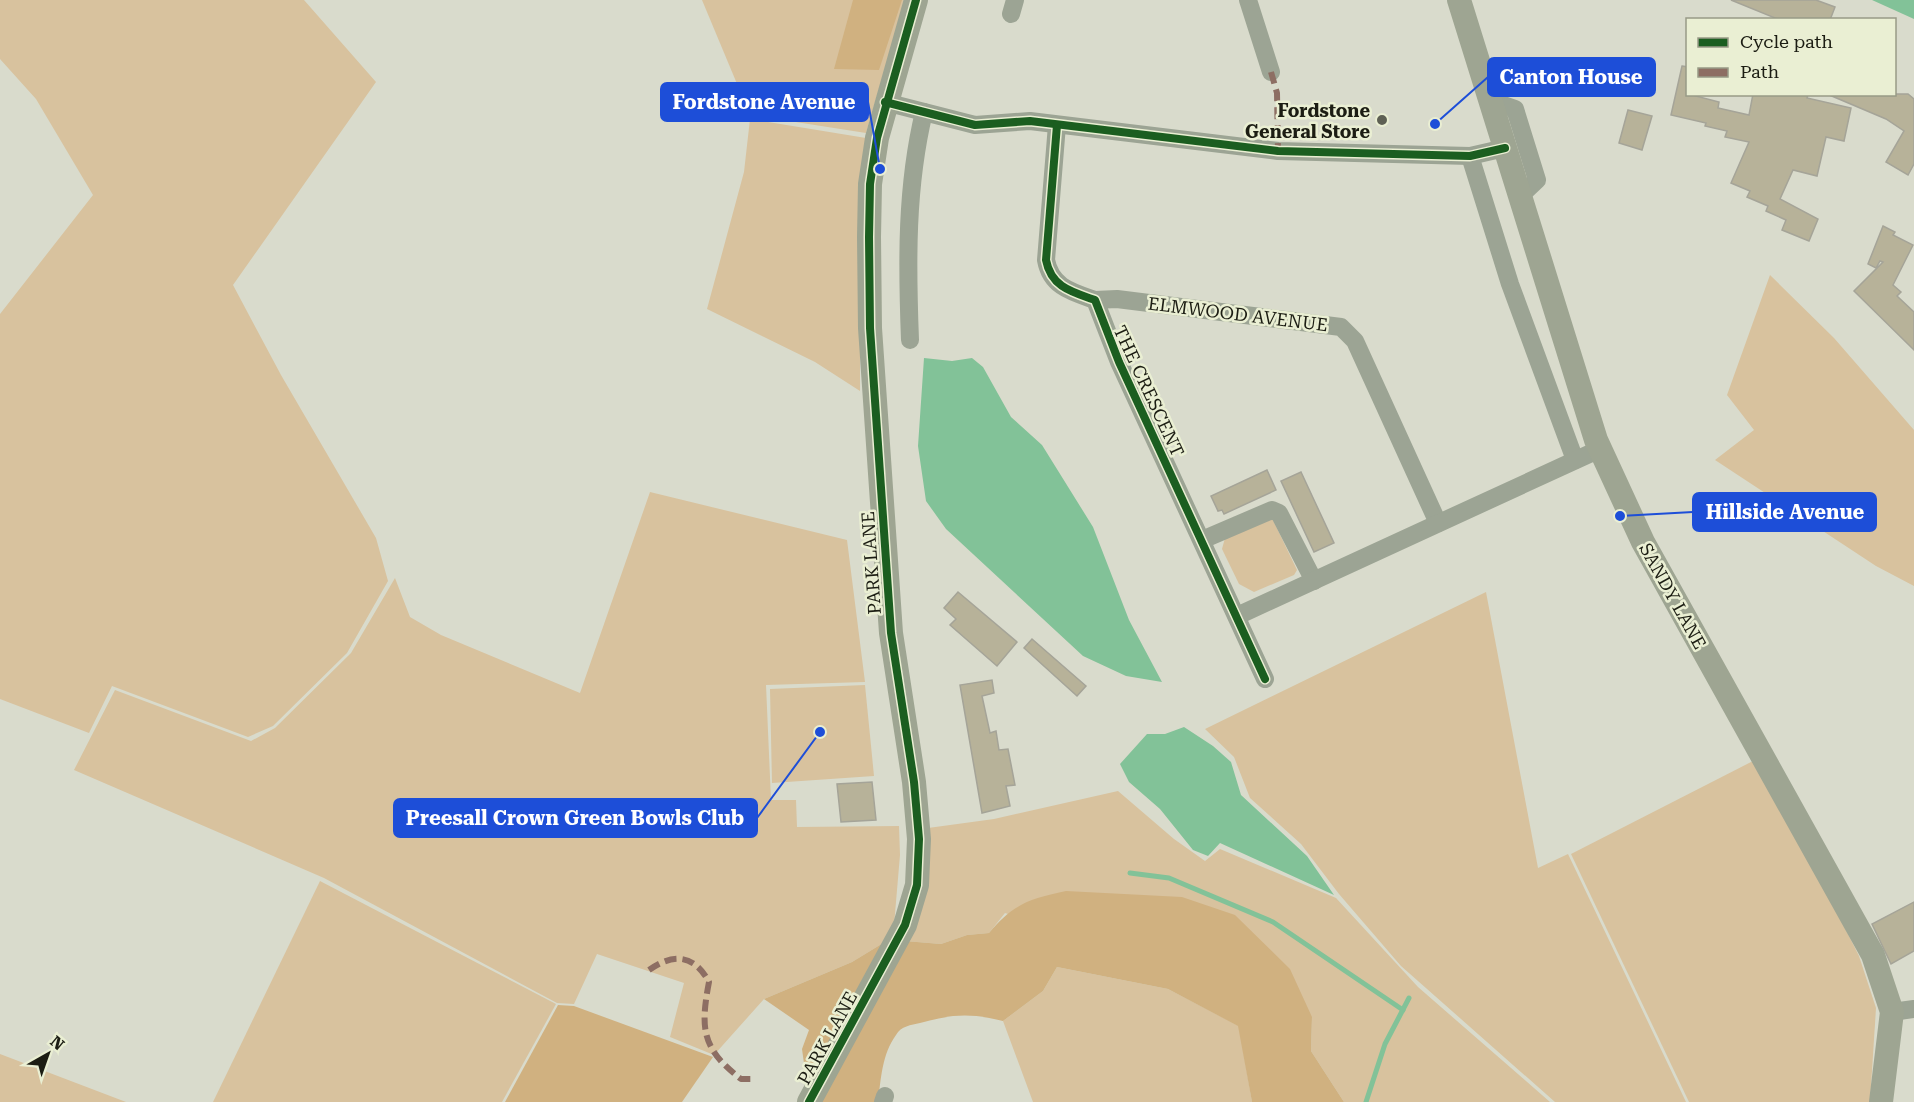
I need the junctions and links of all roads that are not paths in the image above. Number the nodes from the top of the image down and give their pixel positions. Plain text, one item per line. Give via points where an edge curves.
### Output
1 (916, 0) edge
2 (1248, 0) edge
3 (1459, 0) edge
4 (1271, 72) dead end
5 (1492, 101) junction
6 (885, 102) junction
7 (924, 112) junction
8 (1057, 125) junction
9 (1504, 148) junction
10 (1470, 156) junction
11 (1519, 197) junction
12 (1095, 300) junction
13 (910, 340) dead end
14 (1600, 449) junction
15 (1575, 460) junction
16 (1438, 523) junction
17 (1202, 540) junction
18 (1314, 581) junction
19 (1237, 616) junction
20 (1266, 679) dead end
21 (1903, 1011) edge
22 (809, 1102) edge
23 (1881, 1102) edge

1 - 6 main road, PARK LANE
2 - 4 street
3 - 5 main road, SANDY LANE
5 - 9 main road, SANDY LANE
5 - 11 street via 1515,109 1537,180
6 - 7 street
6 - 22 main road, PARK LANE via 870,184 870,328 891,633 914,782 918,873 905,926
7 - 8 street via 975,125 1011,121
7 - 13 street via 909,214
8 - 10 street via 1278,151
8 - 12 street via 1048,273 1057,284
9 - 10 street
9 - 11 main road, SANDY LANE
10 - 15 street via 1510,284
11 - 14 main road, SANDY LANE via 1584,410
12 - 16 street, ELMWOOD AVENUE via 1117,299 1333,325 1349,332
12 - 17 street, THE CRESCENT via 1119,362
14 - 15 street
14 - 21 main road, SANDY LANE via 1643,542
15 - 16 street
16 - 18 street
17 - 18 street via 1272,510 1279,513
17 - 19 street, THE CRESCENT
18 - 19 street
19 - 20 street, THE CRESCENT
21 - 23 main road, SANDY LANE

